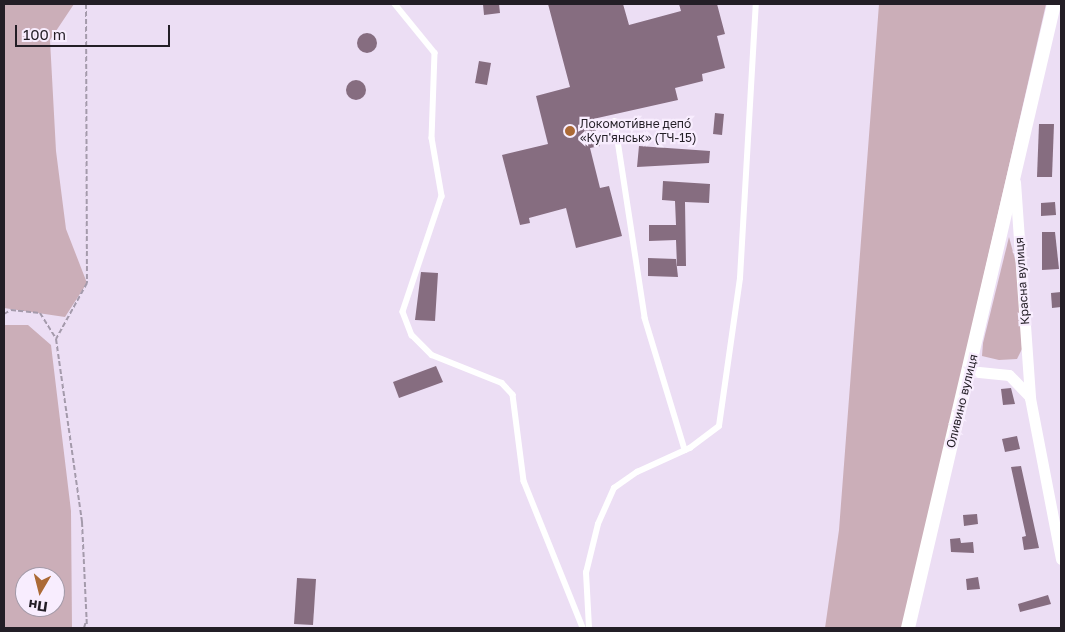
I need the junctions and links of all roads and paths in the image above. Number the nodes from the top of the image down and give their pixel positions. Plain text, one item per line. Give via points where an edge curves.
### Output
1 (86, 4) edge
2 (395, 4) edge
3 (756, 4) edge
4 (1054, 4) edge
5 (615, 121) dead end
6 (1015, 173) junction
7 (4, 314) edge
8 (56, 339) junction
9 (969, 371) junction
10 (1030, 398) junction
11 (685, 450) junction
12 (1061, 559) edge
13 (85, 628) edge
14 (583, 628) edge
15 (589, 628) edge
16 (908, 628) edge

1 - 8 path via 87,283
2 - 14 lane via 435,53 432,138 442,196 403,312 412,335 432,355 502,383 513,395 524,480
3 - 11 lane via 740,278 727,378 719,426
4 - 6 street, Красна вулиця
5 - 11 lane via 645,318
6 - 9 street, Оливино вулиця
6 - 10 street, Красна вулиця
7 - 8 path via 11,310 40,312
8 - 13 path via 82,522
9 - 10 street via 1008,375
9 - 16 street, Оливино вулиця
10 - 12 street, Красна вулиця
11 - 15 lane via 637,472 614,488 598,524 586,573

